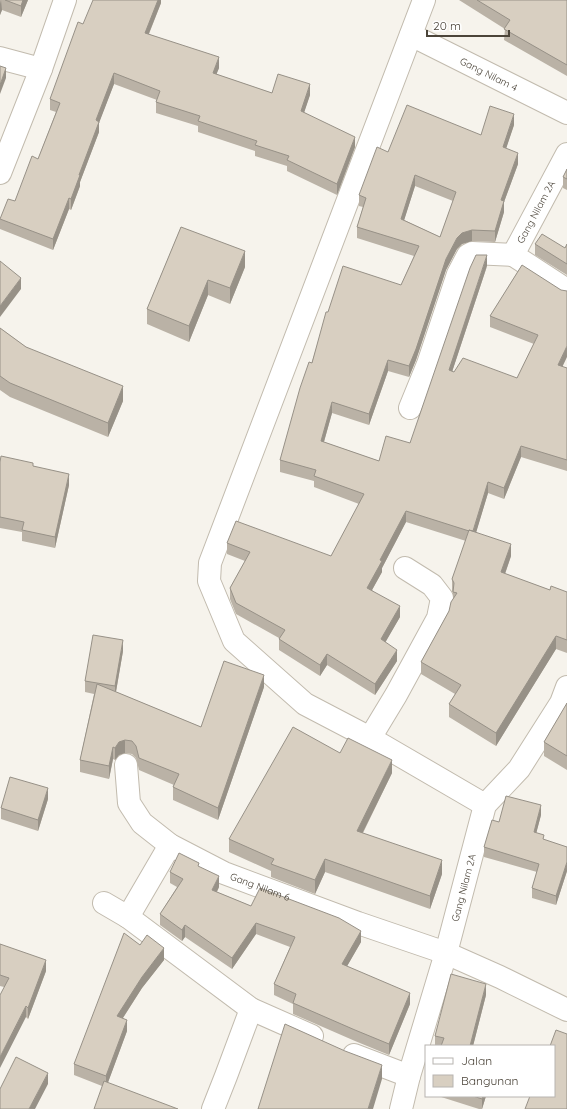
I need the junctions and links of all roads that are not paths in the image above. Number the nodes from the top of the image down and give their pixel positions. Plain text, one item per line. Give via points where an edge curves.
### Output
1 (65, 0) edge
2 (424, 0) edge
3 (411, 35) junction
4 (0, 58) edge
5 (41, 69) junction
6 (567, 113) edge
7 (567, 154) edge
8 (0, 173) edge
9 (513, 255) junction
10 (567, 290) edge
11 (410, 408) dead end
12 (404, 568) dead end
13 (565, 699) edge
14 (370, 738) junction
15 (126, 765) dead end
16 (485, 804) junction
17 (170, 845) junction
18 (104, 903) dead end
19 (128, 917) junction
20 (446, 952) junction
21 (251, 1009) junction
22 (567, 1010) edge
23 (409, 1076) junction
24 (213, 1109) edge
25 (401, 1109) edge

1 - 5 street
2 - 3 street
3 - 6 street, Gang Nilam 4
3 - 14 street via 210,563 209,582 234,641 305,704
4 - 5 street
5 - 8 street
7 - 9 street, Gang Nilam 2A
9 - 10 street, Gang Nilam 2A
9 - 11 street via 468,255 458,274 428,364
12 - 14 street via 432,585 442,598 438,618
13 - 16 street, Gang Nilam 2A via 519,769
14 - 16 street
15 - 17 street, Gang Nilam 6 via 129,803 142,823
16 - 20 street, Gang Nilam 2A
17 - 19 street
17 - 20 street, Gang Nilam 6 via 224,873 358,923
18 - 19 street
19 - 21 street
20 - 22 street, Gang Nilam 6
20 - 23 street, Gang Nilam 2A
21 - 23 street
21 - 24 street
23 - 25 street, Gang Nilam 2A

